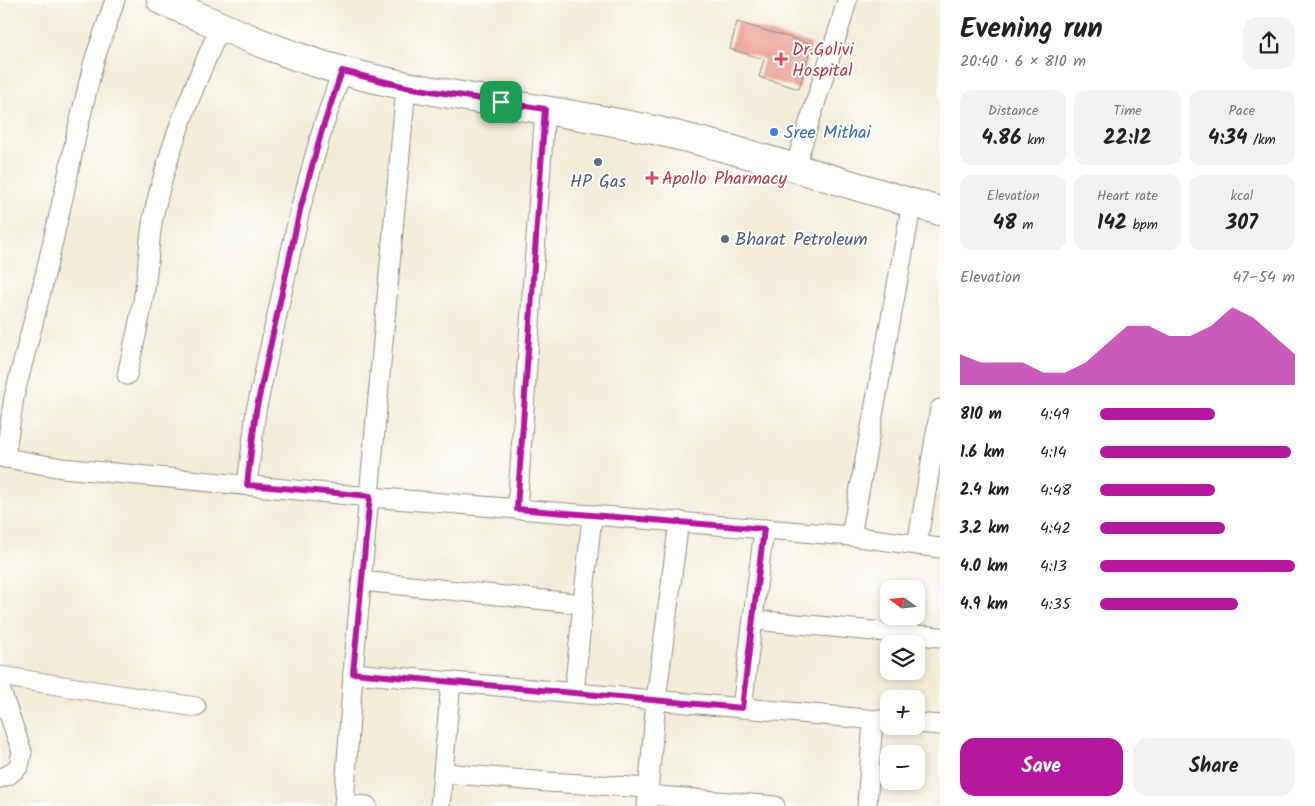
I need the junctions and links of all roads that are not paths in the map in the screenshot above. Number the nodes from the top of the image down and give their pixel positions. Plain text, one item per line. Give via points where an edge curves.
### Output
1 (115, 0) edge
2 (161, 0) edge
3 (847, 0) edge
4 (197, 7) edge
5 (220, 26) junction
6 (342, 71) junction
7 (406, 87) junction
8 (545, 109) junction
9 (795, 167) junction
10 (912, 204) junction
11 (940, 211) edge
12 (127, 375) dead end
13 (940, 409) edge
14 (3, 457) edge
15 (247, 485) junction
16 (370, 496) junction
17 (517, 509) junction
18 (592, 515) junction
19 (679, 521) junction
20 (764, 529) junction
21 (851, 536) junction
22 (917, 544) junction
23 (940, 548) edge
24 (362, 581) junction
25 (583, 604) junction
26 (753, 620) junction
27 (940, 637) edge
28 (353, 673) junction
29 (0, 676) edge
30 (451, 682) junction
31 (0, 688) edge
32 (574, 693) junction
33 (656, 700) junction
34 (196, 707) dead end
35 (742, 708) junction
36 (880, 720) edge
37 (925, 724) edge
38 (880, 726) edge
39 (940, 726) edge
40 (444, 773) junction
41 (0, 778) edge
42 (648, 796) edge
43 (344, 805) edge
44 (367, 806) edge
45 (440, 806) edge
46 (776, 806) edge
47 (867, 806) edge

1 - 14 street via 94,61 14,397
2 - 4 main road
3 - 9 street
4 - 5 main road
5 - 6 main road
5 - 12 street via 162,178
6 - 7 main road
6 - 15 street via 300,210 260,395
7 - 8 main road
7 - 16 street
8 - 9 main road via 655,131
8 - 17 street
9 - 10 main road
10 - 11 main road
10 - 21 street
13 - 22 street
14 - 15 street via 62,468
15 - 16 street
16 - 17 street
16 - 24 street
17 - 18 street
18 - 19 street
18 - 25 street
19 - 20 street
19 - 33 street
20 - 21 street
20 - 26 street
21 - 22 street
22 - 23 street
24 - 25 street
24 - 28 street
25 - 32 street
26 - 27 street
26 - 35 street
28 - 30 street
28 - 43 street
29 - 34 street
30 - 32 street
30 - 40 street
31 - 41 street via 22,752 19,766 10,775
32 - 33 street
33 - 35 street
33 - 42 street
35 - 36 street
37 - 39 street
38 - 47 street
40 - 42 street via 548,782
40 - 45 street
42 - 46 street
43 - 44 street

